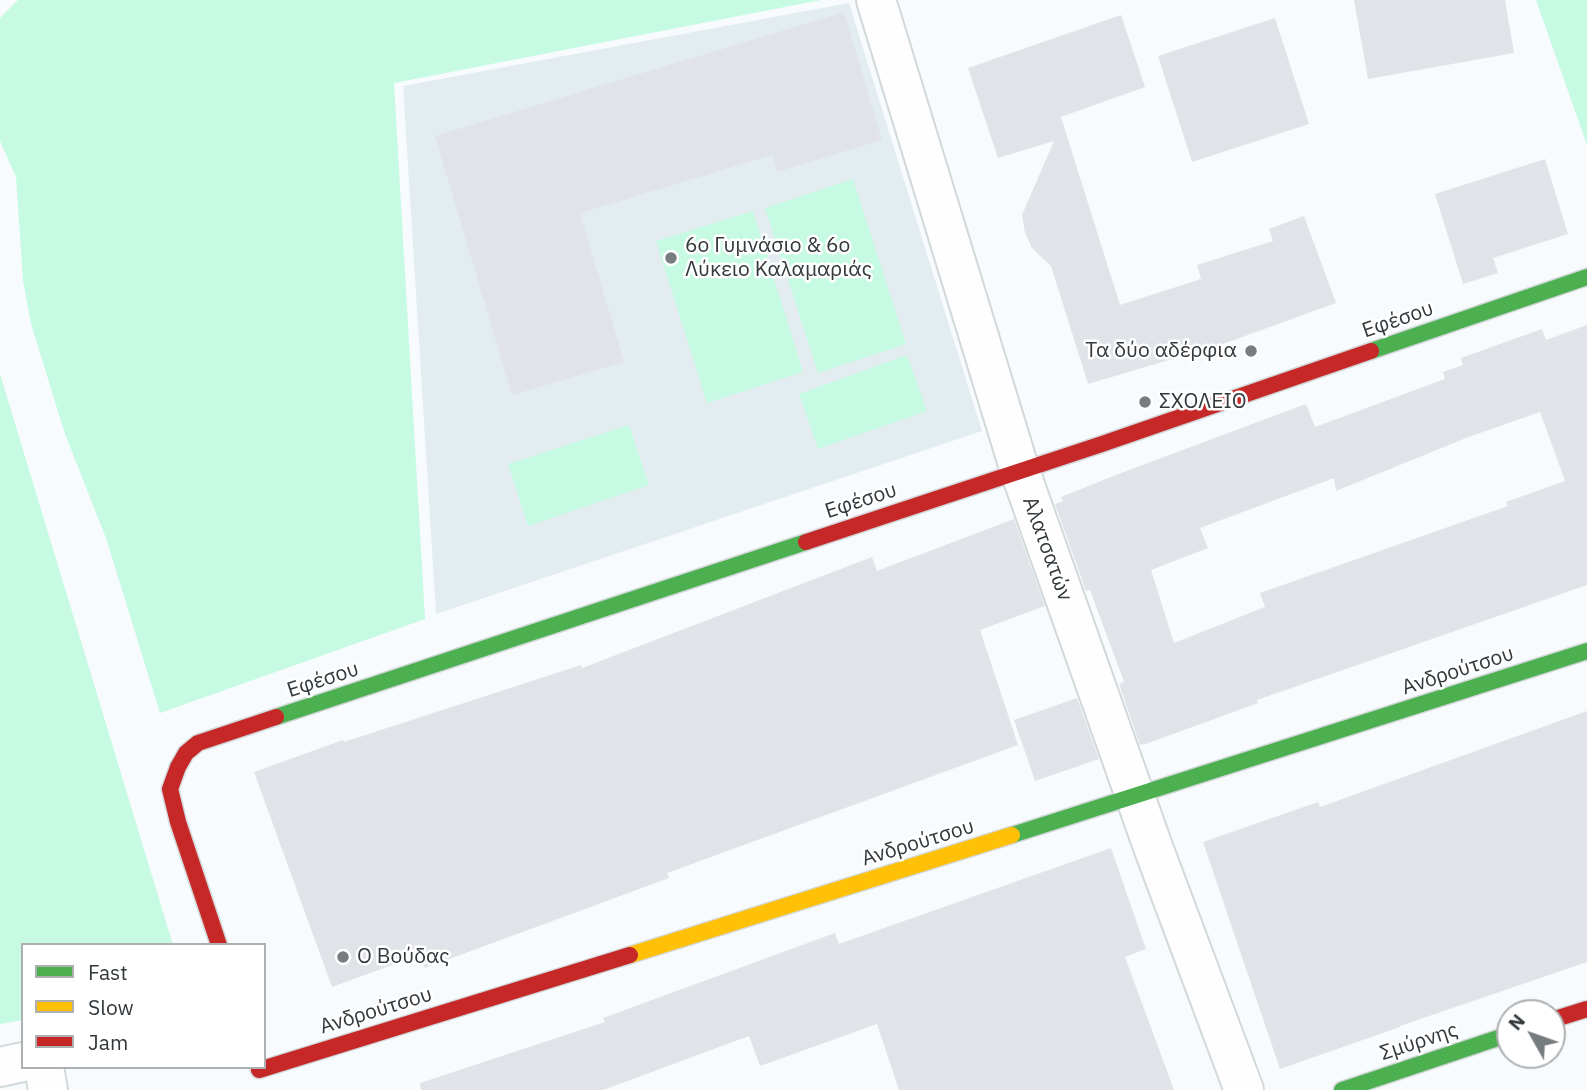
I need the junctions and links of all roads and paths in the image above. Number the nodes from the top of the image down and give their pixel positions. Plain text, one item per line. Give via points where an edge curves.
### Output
1 (876, 0) edge
2 (1587, 277) edge
3 (1020, 471) junction
4 (1587, 651) edge
5 (1136, 797) junction
6 (218, 943) edge
7 (1587, 1009) edge
8 (1566, 1016) edge
9 (1496, 1039) edge
10 (21, 1062) edge
11 (0, 1067) edge
12 (44, 1069) edge
13 (260, 1072) edge
14 (48, 1090) edge
15 (1244, 1090) edge
16 (1342, 1090) edge

1 - 3 street, Αλατσατών
2 - 3 street, Εφέσου
3 - 5 street, Αλατσατών
3 - 6 street, Εφέσου via 198,743 186,753 170,789
4 - 5 street, Ανδρούτσου
5 - 13 street, Ανδρούτσου
5 - 15 street, Αλατσατών
7 - 8 street
9 - 16 street, Σμύρνης
10 - 11 street
12 - 14 street

